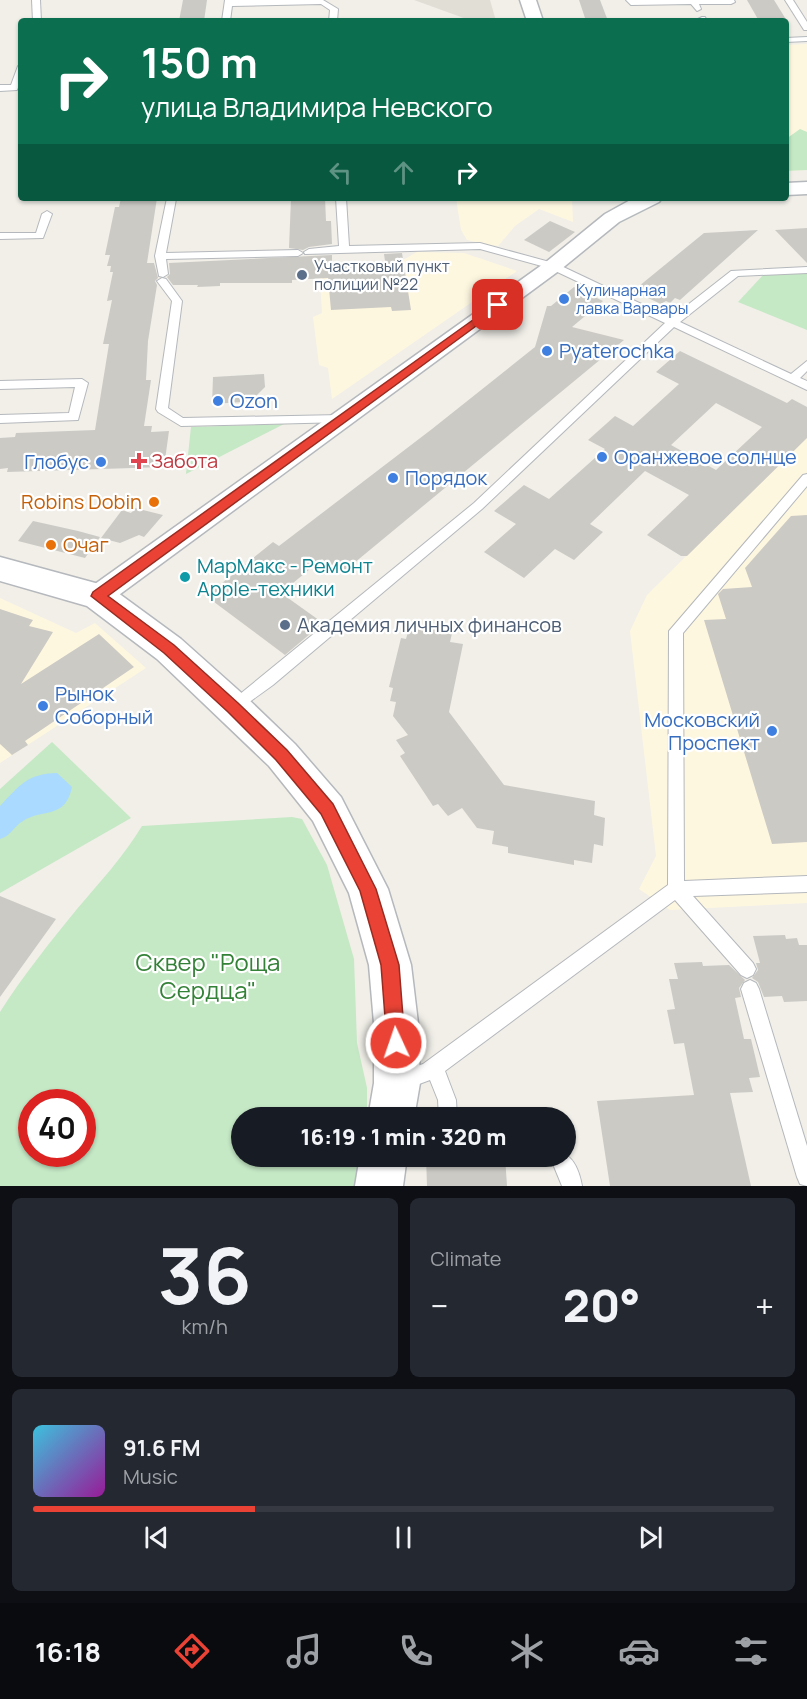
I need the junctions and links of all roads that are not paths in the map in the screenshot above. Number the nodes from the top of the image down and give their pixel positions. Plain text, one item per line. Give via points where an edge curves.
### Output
1 (36, 0) edge
2 (528, 0) edge
3 (630, 0) edge
4 (730, 0) edge
5 (789, 0) edge
6 (229, 2) edge
7 (37, 18) edge
8 (226, 18) edge
9 (333, 18) edge
10 (535, 18) edge
11 (807, 27) edge
12 (807, 39) edge
13 (789, 40) edge
14 (18, 77) edge
15 (0, 88) edge
16 (807, 188) edge
17 (789, 189) edge
18 (171, 201) edge
19 (341, 201) edge
20 (627, 202) edge
21 (47, 214) dead end
22 (0, 236) edge
23 (344, 249) junction
24 (160, 256) junction
25 (553, 266) junction
26 (807, 270) edge
27 (674, 321) junction
28 (807, 364) edge
29 (793, 378) junction
30 (0, 385) edge
31 (807, 386) edge
32 (0, 419) edge
33 (341, 419) junction
34 (807, 478) edge
35 (0, 569) edge
36 (98, 596) junction
37 (233, 708) junction
38 (807, 884) edge
39 (676, 889) junction
40 (747, 969) dead end
41 (750, 989) dead end
42 (434, 1067) junction
43 (394, 1100) edge
44 (447, 1107) edge
45 (383, 1167) edge
46 (565, 1167) edge
47 (807, 1177) edge
48 (380, 1186) edge
49 (572, 1186) edge

1 - 7 lane
2 - 10 street
3 - 4 lane via 696,6
5 - 11 lane
6 - 8 lane
6 - 9 lane via 322,2 334,9
12 - 13 lane
14 - 15 lane via 14,88
16 - 17 street
18 - 24 lane
19 - 23 lane
20 - 25 street
21 - 22 lane via 40,236
23 - 24 lane
23 - 25 lane via 480,246
24 - 33 lane via 163,278 177,301 162,409 181,422
25 - 27 lane
25 - 33 street
26 - 27 lane via 735,273
27 - 29 lane
27 - 37 lane via 478,506
28 - 29 lane
29 - 31 lane
30 - 32 lane via 82,383 74,417
33 - 36 street
34 - 39 lane via 676,631
35 - 36 street
36 - 37 street via 169,649
37 - 43 street via 282,755 327,809 368,889 390,965 396,1023
38 - 39 lane
39 - 40 lane
39 - 42 lane
41 - 47 lane
42 - 43 lane
42 - 44 lane
45 - 48 street
46 - 49 lane

